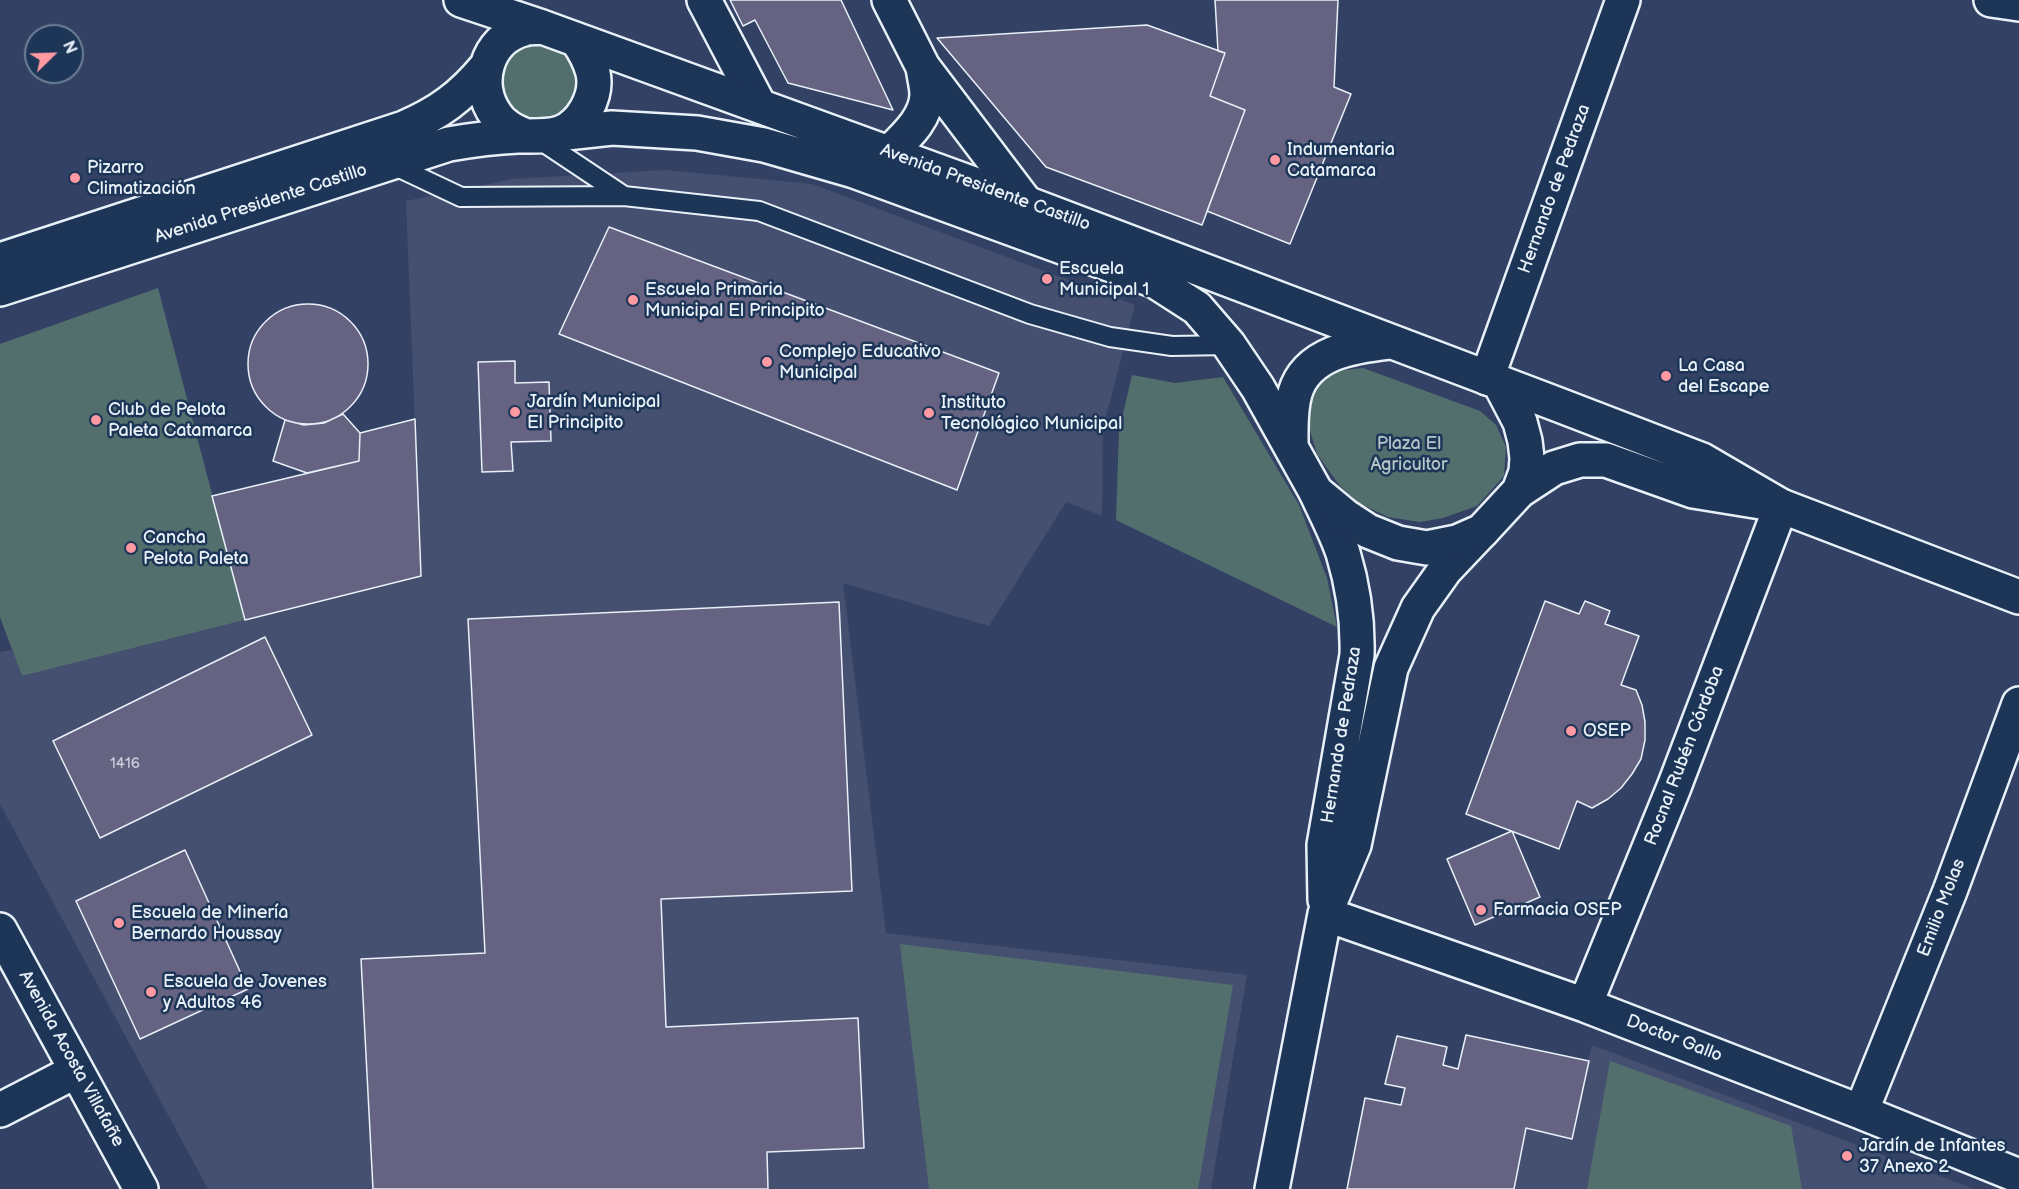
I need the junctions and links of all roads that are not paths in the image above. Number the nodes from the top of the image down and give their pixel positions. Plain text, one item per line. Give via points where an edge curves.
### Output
1 (461, 0) edge
2 (704, 0) edge
3 (889, 0) edge
4 (1623, 0) edge
5 (1991, 0) edge
6 (2019, 4) edge
7 (542, 27) junction
8 (576, 40) junction
9 (486, 67) junction
10 (923, 67) junction
11 (759, 105) junction
12 (538, 135) junction
13 (889, 153) junction
14 (387, 162) junction
15 (624, 196) junction
16 (1026, 203) junction
17 (0, 260) edge
18 (0, 289) edge
19 (1391, 342) junction
20 (1229, 345) junction
21 (1493, 380) junction
22 (1291, 444) junction
23 (1519, 491) junction
24 (1316, 492) junction
25 (1781, 506) junction
26 (1482, 531) junction
27 (2019, 597) edge
28 (2019, 704) edge
29 (1325, 914) junction
30 (0, 930) edge
31 (1586, 1005) junction
32 (76, 1071) junction
33 (0, 1110) edge
34 (1861, 1112) junction
35 (2019, 1176) edge
36 (141, 1189) edge
37 (1272, 1189) edge

1 - 7 main road
2 - 11 main road
3 - 10 main road
4 - 21 main road, Hernando de Pedraza
5 - 6 main road
7 - 8 main road
7 - 9 main road via 524,29 507,37 494,50
8 - 11 main road, Avenida Presidente Castillo
8 - 12 main road via 588,56 593,93 574,124
9 - 12 main road via 484,85 496,116 509,128
9 - 17 main road, Avenida Presidente Castillo via 450,104 404,128
10 - 13 main road via 927,96 921,117
10 - 16 main road
11 - 13 main road, Avenida Presidente Castillo
12 - 14 main road, Avenida Presidente Castillo via 481,138
12 - 15 lane
12 - 20 main road, Avenida Presidente Castillo via 612,128 697,133 764,145 854,171 1155,281 1197,308
13 - 16 main road, Avenida Presidente Castillo
14 - 15 lane via 461,197
14 - 18 main road, Avenida Presidente Castillo
15 - 20 lane via 759,211 1030,314 1110,337 1172,346
16 - 19 main road, Avenida Presidente Castillo
19 - 21 main road, Avenida Presidente Castillo
19 - 22 main road via 1340,351 1307,372 1295,390
20 - 22 main road, Avenida Presidente Castillo
21 - 23 main road via 1520,422 1525,441 1526,472
21 - 25 main road via 1702,460
22 - 24 main road, Hernando de Pedraza
23 - 25 main road via 1554,468 1580,460 1606,460 1693,491
23 - 26 main road, Hernando de Pedraza
24 - 26 main road via 1368,531 1398,543 1427,548 1457,542
24 - 29 main road, Hernando de Pedraza via 1343,552 1358,626 1357,655 1324,845
25 - 27 main road
25 - 31 main road, Rocnal Rubén Córdoba
26 - 29 main road, Hernando de Pedraza via 1444,570 1418,609 1391,668 1353,845
28 - 34 main road, Emilio Molas via 1950,891
29 - 31 main road, Doctor Gallo
29 - 37 main road, Hernando de Pedraza
30 - 32 main road, Avenida Acosta Villafañe
31 - 34 main road, Doctor Gallo
32 - 33 main road
32 - 36 main road, Avenida Acosta Villafañe
34 - 35 main road, Doctor Gallo

